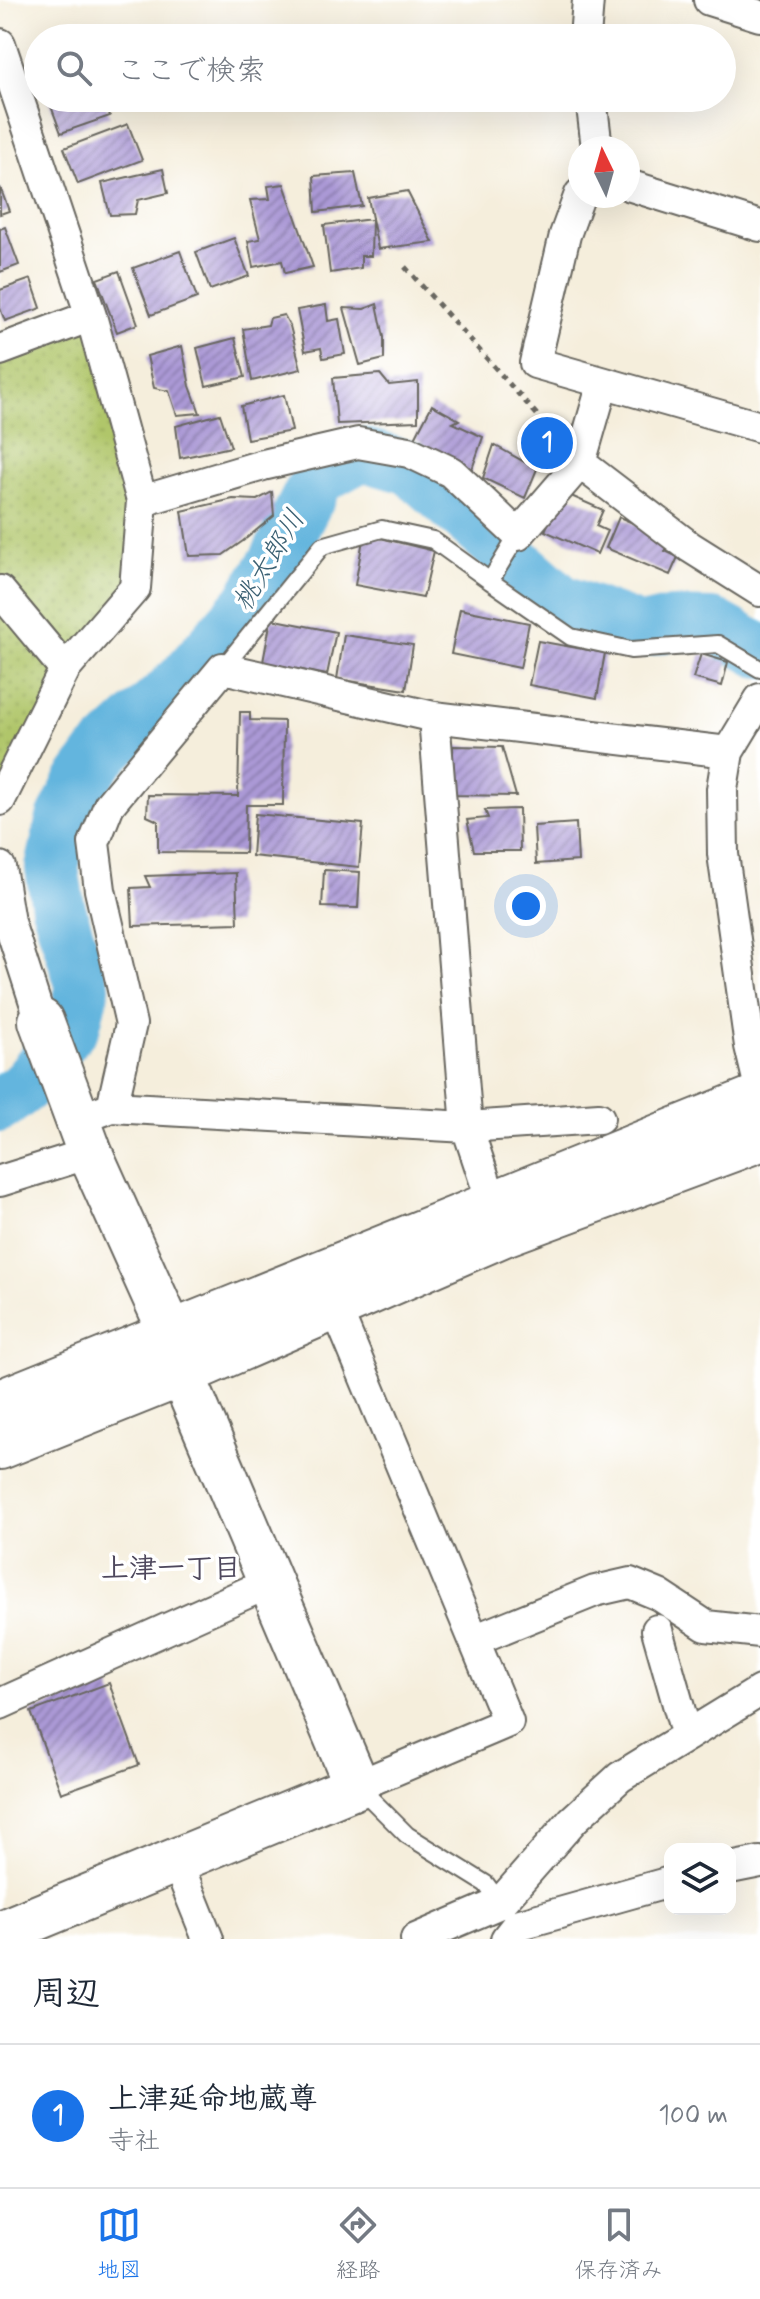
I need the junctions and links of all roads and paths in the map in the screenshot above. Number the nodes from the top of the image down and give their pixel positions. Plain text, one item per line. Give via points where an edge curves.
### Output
1 (588, 0) edge
2 (709, 0) edge
3 (760, 16) edge
4 (586, 24) edge
5 (0, 44) edge
6 (593, 112) edge
7 (596, 136) edge
8 (640, 189) edge
9 (575, 208) edge
10 (760, 226) edge
11 (405, 267) dead end
12 (91, 316) junction
13 (0, 350) edge
14 (603, 383) junction
15 (760, 427) edge
16 (580, 463) junction
17 (142, 501) junction
18 (518, 535) junction
19 (490, 581) junction
20 (0, 591) edge
21 (760, 591) edge
22 (223, 668) junction
23 (65, 669) junction
24 (760, 669) edge
25 (760, 699) edge
26 (434, 717) junction
27 (728, 752) junction
28 (0, 800) edge
29 (0, 867) edge
30 (4, 924) edge
31 (41, 1021) joint
32 (760, 1088) edge
33 (760, 1096) edge
34 (599, 1118) dead end
35 (94, 1127) junction
36 (467, 1127) junction
37 (760, 1139) edge
38 (0, 1181) edge
39 (498, 1221) junction
40 (335, 1306) junction
41 (171, 1333) junction
42 (182, 1374) junction
43 (0, 1402) edge
44 (0, 1447) edge
45 (271, 1582) junction
46 (657, 1630) dead end
47 (760, 1632) edge
48 (474, 1640) junction
49 (760, 1691) edge
50 (0, 1704) edge
51 (687, 1736) junction
52 (357, 1786) junction
53 (177, 1862) junction
54 (760, 1862) edge
55 (736, 1867) edge
56 (664, 1884) edge
57 (524, 1925) edge
58 (0, 1933) edge
59 (208, 1939) edge
60 (416, 1939) edge

1 - 4 street
2 - 3 street
5 - 12 street
6 - 7 street
8 - 10 street
9 - 14 street via 535,363
11 - 16 path
12 - 13 street
12 - 17 street
14 - 15 street
14 - 16 street
16 - 18 street
16 - 21 street via 690,547
17 - 18 street via 358,443 409,452 451,472
17 - 23 street via 135,588
18 - 19 lane
19 - 22 lane via 433,540 382,529 322,546
19 - 24 lane via 571,637 631,650 718,644
20 - 23 street
22 - 26 street
22 - 35 street via 109,805 94,843 131,1024
23 - 28 street
25 - 27 street
26 - 27 street
26 - 36 street
27 - 32 street via 722,789 723,854
29 - 30 street
30 - 31 street
31 - 35 street
33 - 39 street
34 - 36 street
35 - 36 street
35 - 38 street
35 - 41 street
36 - 39 street
37 - 39 street
39 - 40 street
39 - 41 street
40 - 42 street
40 - 48 street
41 - 42 street
41 - 43 street
42 - 44 street
42 - 45 street
45 - 50 street
45 - 52 street
46 - 51 street
47 - 48 street via 706,1626 630,1583 595,1591
48 - 52 street via 508,1722
49 - 51 street
51 - 57 street via 620,1777 573,1820
52 - 53 street
52 - 57 lane via 407,1835 486,1884
53 - 58 street
53 - 59 street
54 - 55 street
56 - 57 street
57 - 60 street

